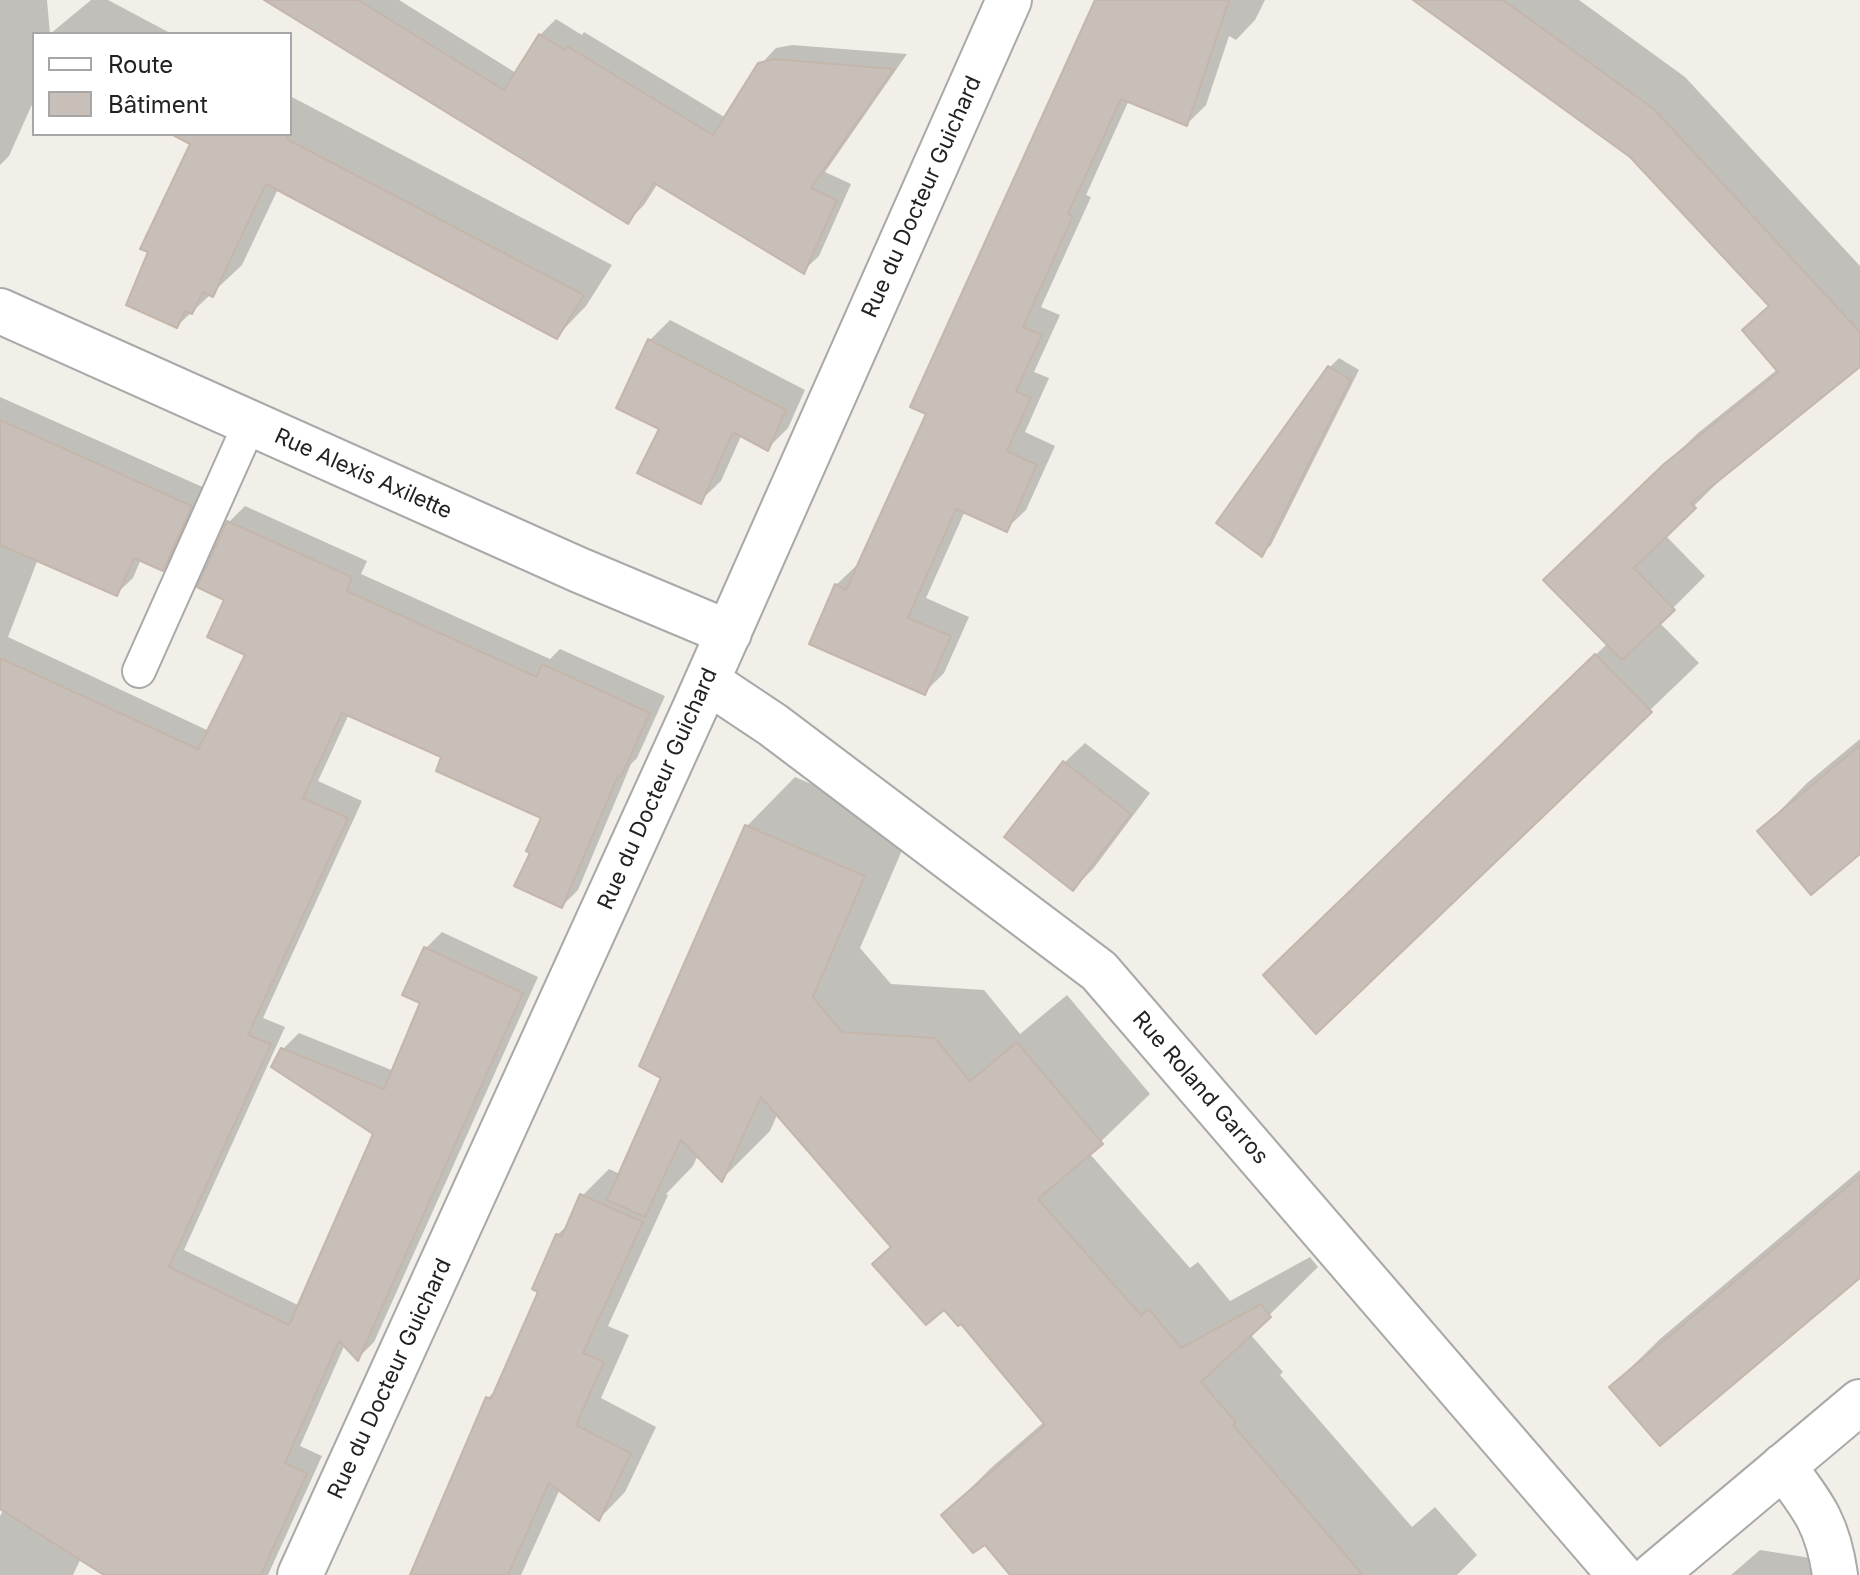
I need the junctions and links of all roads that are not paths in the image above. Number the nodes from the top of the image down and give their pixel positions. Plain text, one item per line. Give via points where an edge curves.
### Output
1 (1009, 0) edge
2 (0, 311) edge
3 (250, 423) junction
4 (729, 633) junction
5 (139, 671) dead end
6 (707, 681) junction
7 (1860, 1402) edge
8 (1783, 1466) junction
9 (300, 1575) edge
10 (1620, 1575) edge
11 (1654, 1575) edge
12 (1835, 1575) edge

1 - 4 street, Rue du Docteur Guichard
2 - 3 street, Rue Alexis Axilette
3 - 4 street, Rue Alexis Axilette
3 - 5 lane
4 - 6 street, Rue du Docteur Guichard
6 - 9 street, Rue du Docteur Guichard
6 - 10 street, Rue Roland Garros via 1099,971
7 - 8 street
8 - 11 street
8 - 12 street via 1823,1524

